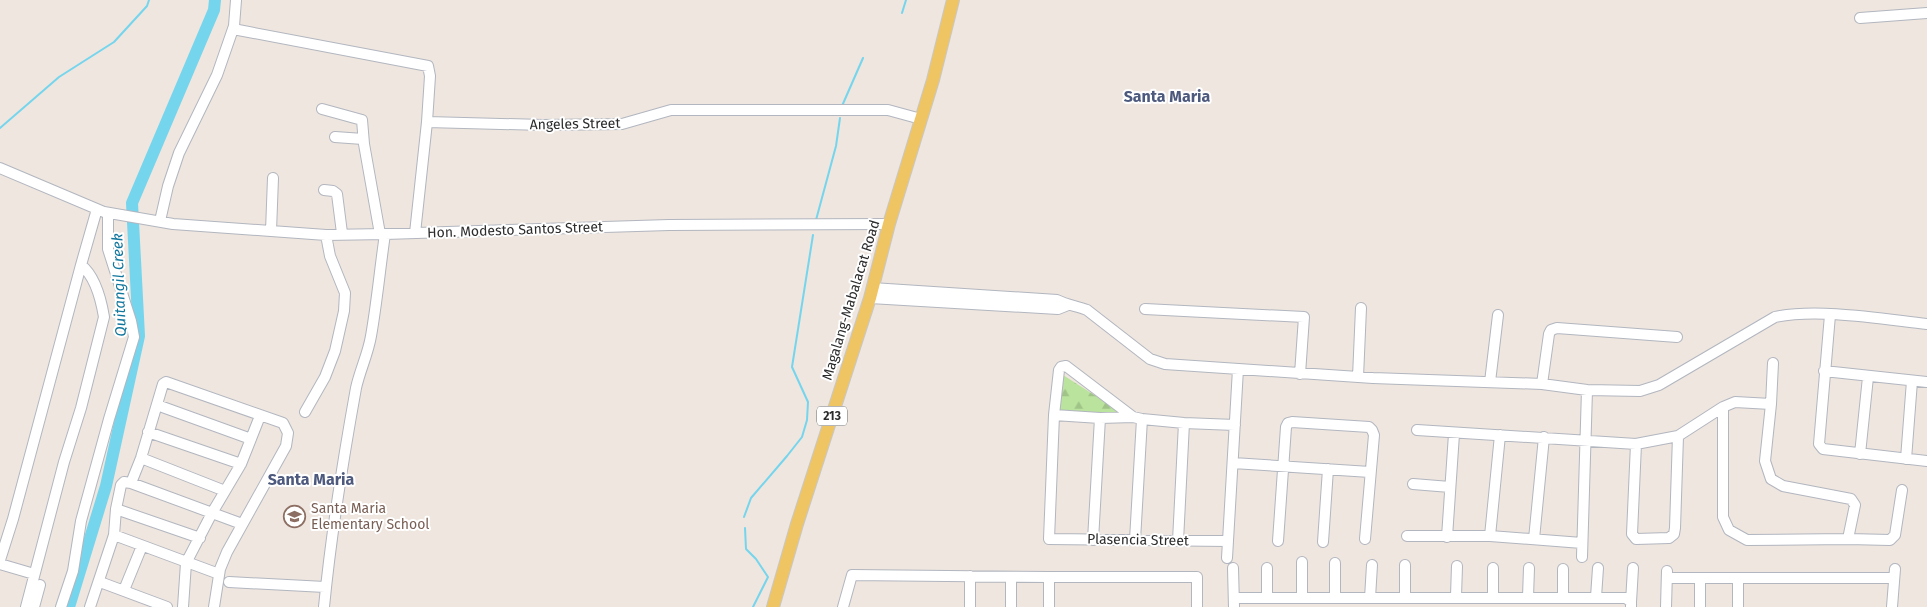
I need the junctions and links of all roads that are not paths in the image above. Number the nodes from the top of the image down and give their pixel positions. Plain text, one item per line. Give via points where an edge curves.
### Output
1 (236, 0) edge
2 (954, 0) edge
3 (1927, 13) edge
4 (1860, 18) dead end
5 (233, 29) junction
6 (322, 109) dead end
7 (921, 119) junction
8 (426, 122) junction
9 (335, 137) dead end
10 (364, 138) junction
11 (0, 168) edge
12 (273, 178) dead end
13 (324, 190) dead end
14 (97, 209) junction
15 (113, 214) junction
16 (160, 221) junction
17 (889, 224) junction
18 (271, 231) junction
19 (342, 233) junction
20 (415, 233) junction
21 (382, 234) junction
22 (326, 235) junction
23 (81, 265) junction
24 (871, 293) junction
25 (1361, 308) dead end
26 (1144, 309) dead end
27 (1498, 315) dead end
28 (1830, 315) junction
29 (1927, 324) edge
30 (1677, 337) dead end
31 (1772, 363) dead end
32 (1238, 369) junction
33 (1824, 371) junction
34 (1300, 374) junction
35 (1358, 377) junction
36 (1868, 377) junction
37 (1912, 381) junction
38 (1490, 382) junction
39 (1927, 382) edge
40 (1542, 384) junction
41 (1587, 390) junction
42 (1771, 404) junction
43 (157, 405) junction
44 (1723, 407) junction
45 (305, 412) dead end
46 (1054, 415) junction
47 (260, 416) junction
48 (1100, 418) junction
49 (1137, 418) junction
50 (1184, 423) junction
51 (1235, 425) junction
52 (1417, 430) dead end
53 (148, 432) junction
54 (1454, 434) junction
55 (1500, 435) junction
56 (1678, 436) junction
57 (1544, 437) junction
58 (251, 439) junction
59 (1586, 441) junction
60 (1636, 444) junction
61 (1860, 454) junction
62 (141, 458) junction
63 (1906, 459) junction
64 (1927, 461) edge
65 (1233, 463) junction
66 (241, 464) junction
67 (1284, 466) junction
68 (1328, 469) junction
69 (1370, 472) junction
70 (131, 483) junction
71 (1413, 484) dead end
72 (1450, 487) junction
73 (1902, 490) dead end
74 (225, 491) junction
75 (116, 509) junction
76 (212, 513) junction
77 (242, 524) junction
78 (114, 535) junction
79 (1407, 536) dead end
80 (1490, 536) junction
81 (1447, 537) junction
82 (200, 538) junction
83 (1365, 539) dead end
84 (1848, 539) junction
85 (1093, 540) junction
86 (1135, 540) junction
87 (1534, 540) junction
88 (1178, 541) junction
89 (1278, 541) dead end
90 (1228, 542) junction
91 (1323, 542) dead end
92 (1582, 543) junction
93 (142, 546) junction
94 (1582, 557) dead end
95 (1227, 558) dead end
96 (0, 560) edge
97 (1302, 562) dead end
98 (186, 563) junction
99 (1335, 563) dead end
100 (0, 564) edge
101 (1372, 565) dead end
102 (1405, 565) dead end
103 (1457, 566) dead end
104 (1233, 568) dead end
105 (1267, 568) dead end
106 (1493, 568) dead end
107 (1529, 568) dead end
108 (1598, 568) dead end
109 (1633, 568) dead end
110 (1563, 569) dead end
111 (34, 574) junction
112 (219, 574) junction
113 (970, 576) junction
114 (1011, 577) junction
115 (1049, 577) junction
116 (1700, 578) junction
117 (1738, 578) junction
118 (100, 582) junction
119 (229, 582) dead end
120 (40, 585) dead end
121 (324, 587) junction
122 (124, 590) junction
123 (1456, 596) junction
124 (1267, 597) junction
125 (1493, 597) junction
126 (1528, 597) junction
127 (1563, 597) junction
128 (1596, 597) junction
129 (1302, 598) junction
130 (1335, 598) junction
131 (1370, 598) junction
132 (1405, 598) junction
133 (1234, 602) edge
134 (1432, 602) edge
135 (1394, 603) edge
136 (1631, 604) edge
137 (92, 606) edge
138 (26, 607) edge
139 (34, 607) edge
140 (61, 607) edge
141 (168, 607) edge
142 (183, 607) edge
143 (214, 607) edge
144 (324, 607) edge
145 (773, 607) edge
146 (843, 607) edge
147 (970, 607) edge
148 (1011, 607) edge
149 (1049, 607) edge
150 (1197, 607) edge
151 (1666, 607) edge
152 (1700, 607) edge
153 (1738, 607) edge
154 (1892, 607) edge

1 - 5 street
2 - 7 main road, Magalang-Mabalacat Road / 213
3 - 4 street
5 - 8 street via 428,66
5 - 16 street via 217,74 179,153
6 - 10 street via 362,120
7 - 8 street, Angeles Street via 888,110 671,110 622,124 543,126
7 - 17 main road, Magalang-Mabalacat Road / 213
8 - 20 street
9 - 10 street
10 - 21 street
11 - 14 street, Hon. Modesto Santos Street
12 - 18 street
13 - 19 street via 337,194
14 - 15 street, Hon. Modesto Santos Street
14 - 23 street
15 - 16 street, Hon. Modesto Santos Street
15 - 140 street via 108,249 134,337 81,521 73,571
16 - 18 street, Hon. Modesto Santos Street
17 - 20 street, Hon. Modesto Santos Street
17 - 24 main road, Magalang-Mabalacat Road / 213
18 - 22 street, Hon. Modesto Santos Street
19 - 21 street, Hon. Modesto Santos Street
19 - 22 street, Hon. Modesto Santos Street
20 - 21 street, Hon. Modesto Santos Street
21 - 121 street via 371,336 357,385
22 - 45 street via 330,256 345,293 344,311 325,377
23 - 96 street
23 - 111 street via 90,274 104,317
24 - 32 street via 1057,300 1087,310 1158,362
24 - 145 main road, Magalang-Mabalacat Road / 213
25 - 35 street
26 - 34 street via 1304,312
27 - 38 street
28 - 29 street
28 - 33 street
28 - 41 street via 1791,313 1775,317 1666,381 1640,391
30 - 40 street via 1557,328 1549,334
31 - 42 street
32 - 34 street
32 - 51 street
33 - 36 street
33 - 61 street via 1819,444 1823,449
34 - 35 street
35 - 38 street
36 - 37 street
36 - 61 street
37 - 39 street
37 - 63 street
38 - 40 street
40 - 41 street
41 - 59 street
42 - 44 street via 1735,402
42 - 84 street via 1766,461 1771,480 1783,486 1851,498 1855,505
43 - 47 street via 166,382
43 - 53 street
43 - 58 street
44 - 56 street
44 - 84 street via 1723,517 1729,530 1747,540
46 - 48 street
46 - 49 street via 1059,370 1064,365
46 - 85 street, Plasencia Street via 1049,539
47 - 58 street
47 - 77 street via 283,423 288,433 286,446
48 - 49 street
48 - 85 street
49 - 50 street
49 - 86 street
50 - 51 street
50 - 88 street
51 - 65 street
52 - 54 street
53 - 62 street
53 - 66 street
54 - 55 street
54 - 72 street
55 - 57 street
55 - 80 street
56 - 60 street
56 - 60 street via 1675,528 1669,538 1636,539 1632,534
57 - 59 street
57 - 87 street
58 - 66 street
59 - 60 street
59 - 92 street
61 - 63 street
62 - 70 street
62 - 74 street
63 - 64 street
65 - 67 street
65 - 90 street
66 - 74 street
67 - 68 street
67 - 69 street via 1288,423 1369,427 1374,435
67 - 89 street
68 - 69 street
68 - 91 street
69 - 83 street
70 - 75 street via 121,485
70 - 76 street
71 - 72 street
72 - 81 street
73 - 84 street via 1895,535 1890,540
74 - 76 street
75 - 78 street
75 - 82 street
76 - 77 street
76 - 82 street
77 - 112 street
78 - 93 street
78 - 118 street
79 - 81 street
80 - 81 street
80 - 87 street
82 - 98 street
85 - 86 street, Plasencia Street
86 - 88 street, Plasencia Street
87 - 92 street
88 - 90 street, Plasencia Street
90 - 95 street
92 - 94 street
93 - 98 street
93 - 122 street
97 - 129 street
98 - 112 street
98 - 142 street
99 - 130 street
100 - 111 street
101 - 131 street
102 - 132 street
103 - 123 street
104 - 133 street
105 - 124 street
106 - 125 street
107 - 126 street
108 - 128 street
109 - 136 street
110 - 127 street
111 - 138 street
112 - 143 street
113 - 114 street
113 - 146 street via 852,575
113 - 147 street
114 - 115 street
114 - 148 street
115 - 149 street
115 - 150 street via 1198,577
116 - 117 street
116 - 151 street via 1667,574
116 - 152 street
117 - 153 street
117 - 154 street via 1895,574
118 - 122 street
118 - 137 street
119 - 121 street
120 - 139 street
121 - 144 street
122 - 141 street
123 - 125 street
123 - 134 street
124 - 129 street
124 - 133 street
125 - 126 street
126 - 127 street
127 - 128 street
128 - 136 street via 1626,598
129 - 130 street
130 - 131 street
131 - 135 street
132 - 134 street
132 - 135 street

